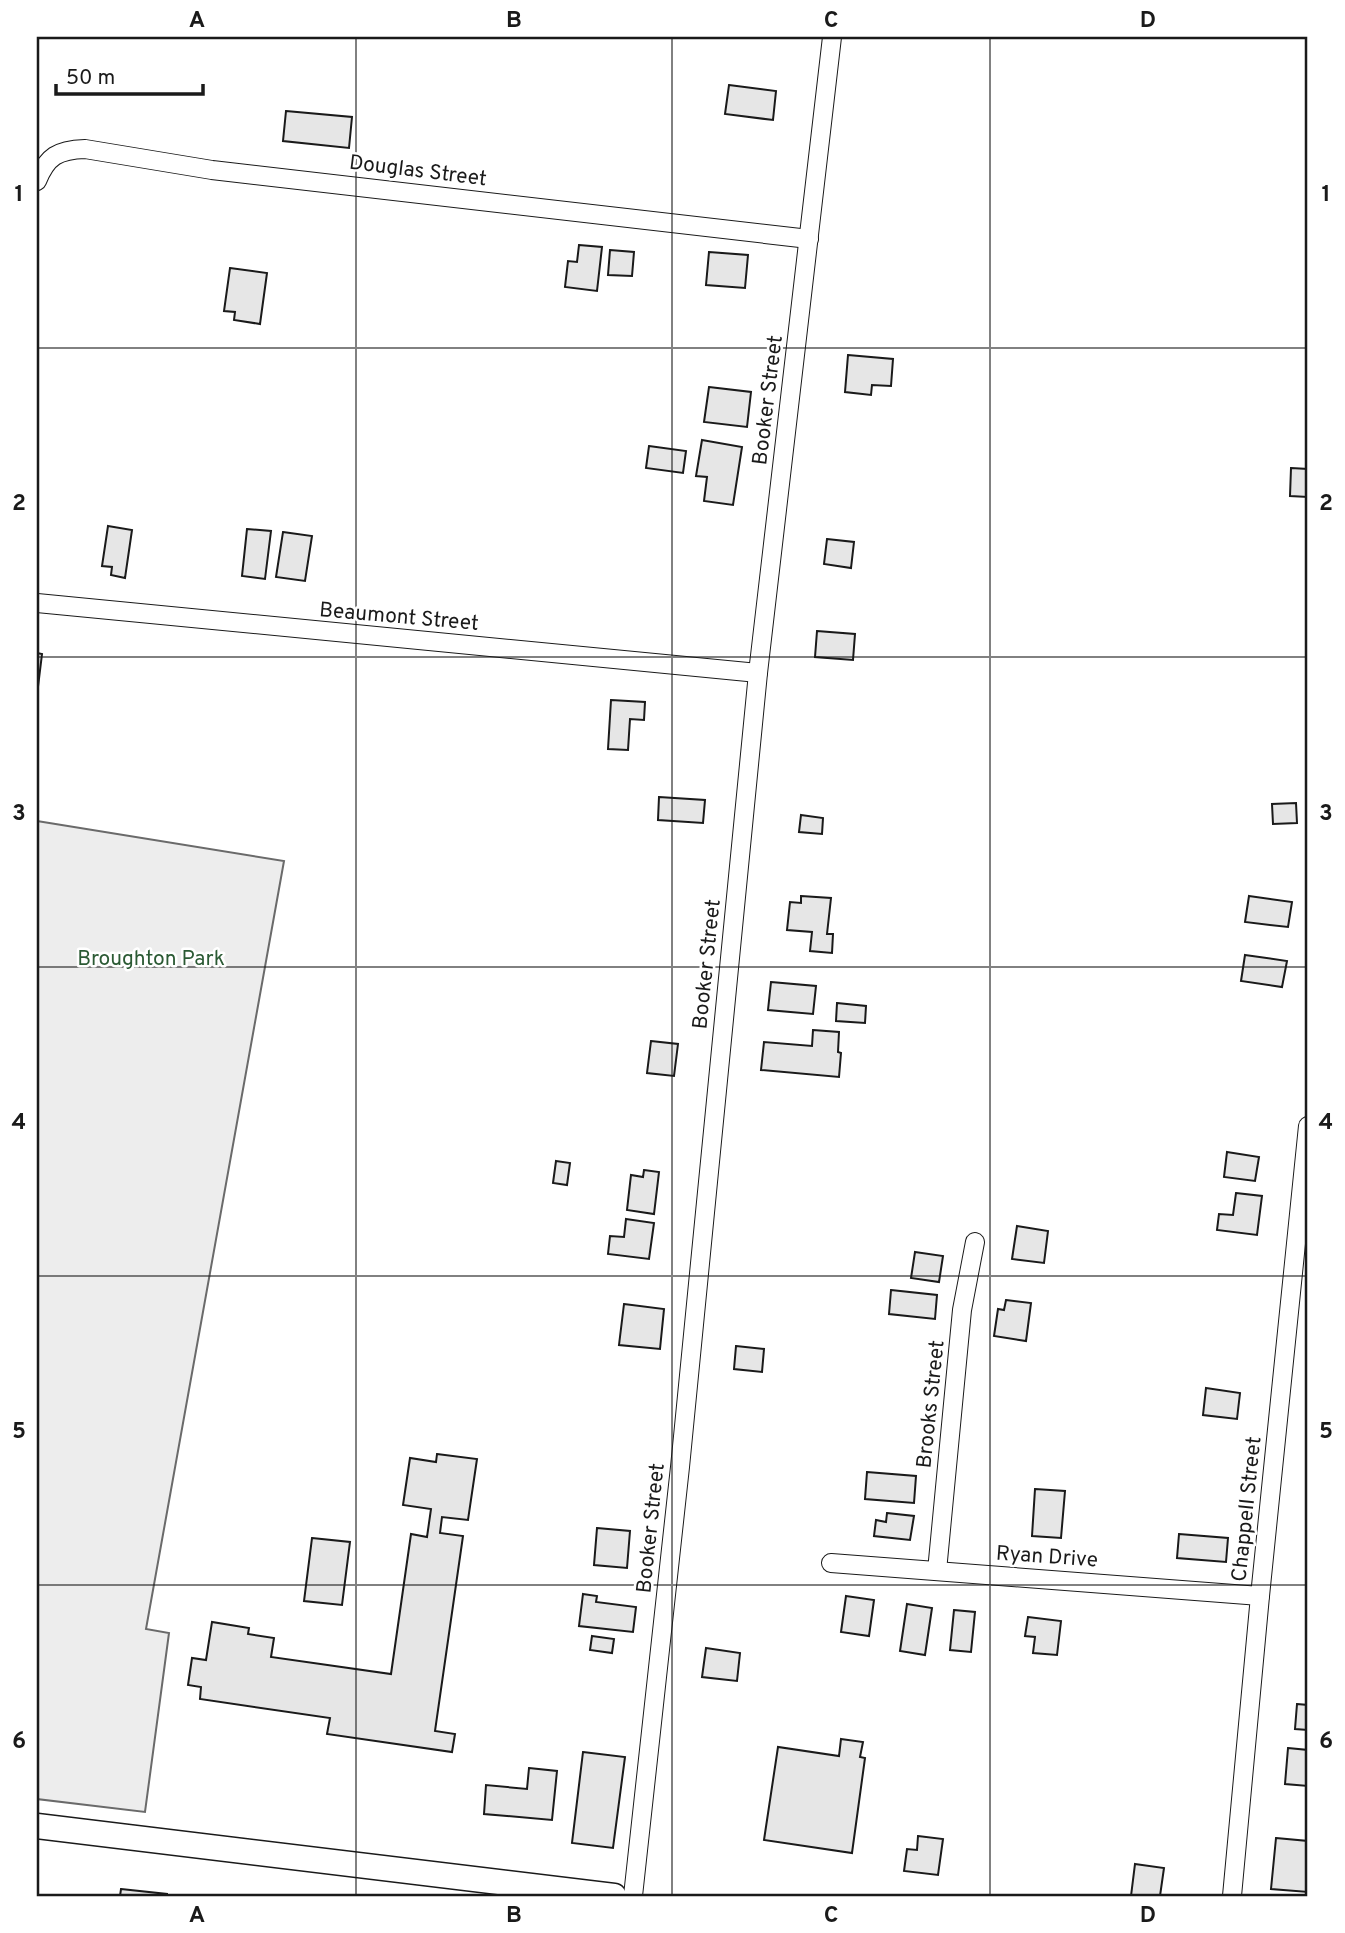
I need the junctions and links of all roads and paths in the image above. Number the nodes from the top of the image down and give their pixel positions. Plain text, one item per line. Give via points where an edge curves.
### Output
1 (832, 37) edge
2 (37, 181) edge
3 (809, 239) junction
4 (37, 603) edge
5 (758, 673) junction
6 (1308, 1126) edge
7 (975, 1242) dead end
8 (831, 1563) dead end
9 (937, 1571) junction
10 (1261, 1596) junction
11 (37, 1826) edge
12 (614, 1896) edge
13 (633, 1896) edge
14 (1232, 1896) edge

1 - 3 street, Booker Street
2 - 3 street, Douglas Street via 54,155 85,149 212,170
3 - 5 street, Booker Street
4 - 5 street, Beaumont Street
5 - 13 street, Booker Street
6 - 10 street, Chappell Street
7 - 9 street, Brooks Street via 962,1310
8 - 9 street, Ryan Drive
9 - 10 street, Ryan Drive
10 - 14 street, Chappell Street
11 - 12 street

